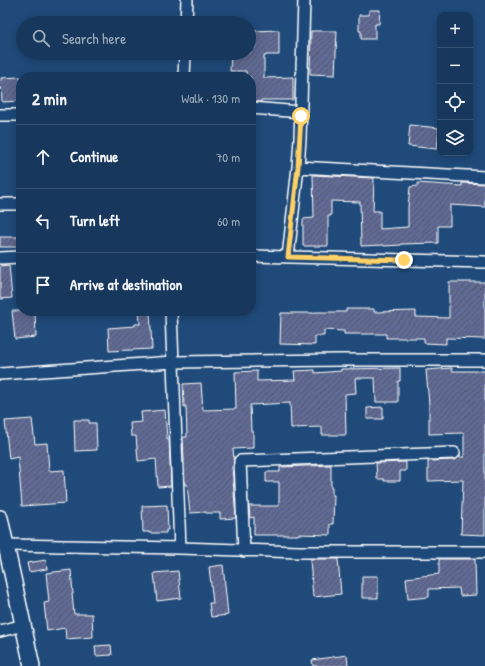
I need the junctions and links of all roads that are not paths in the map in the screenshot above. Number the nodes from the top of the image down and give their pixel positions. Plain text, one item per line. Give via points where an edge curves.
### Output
1 (187, 0) edge
2 (304, 0) edge
3 (186, 16) edge
4 (185, 60) edge
5 (184, 72) edge
6 (256, 108) edge
7 (301, 112) junction
8 (0, 115) edge
9 (16, 115) edge
10 (298, 167) junction
11 (485, 177) edge
12 (0, 204) edge
13 (16, 204) edge
14 (256, 256) edge
15 (16, 257) edge
16 (288, 257) junction
17 (0, 258) edge
18 (485, 262) edge
19 (171, 316) edge
20 (485, 360) edge
21 (173, 362) junction
22 (0, 374) edge
23 (454, 453) dead end
24 (0, 518) edge
25 (6, 544) junction
26 (180, 548) junction
27 (244, 551) junction
28 (485, 552) edge
29 (24, 625) junction
30 (0, 631) edge
31 (32, 666) edge

1 - 3 street
2 - 7 street
4 - 5 street
6 - 7 street
7 - 10 street
8 - 9 street
10 - 11 street
10 - 16 street
12 - 13 street
14 - 16 street
15 - 17 street
16 - 18 street
19 - 21 street
20 - 21 street
21 - 22 street
21 - 26 street
23 - 27 street via 240,461
24 - 25 street
25 - 26 street
25 - 29 street
26 - 27 street
27 - 28 street
29 - 30 street
29 - 31 street

